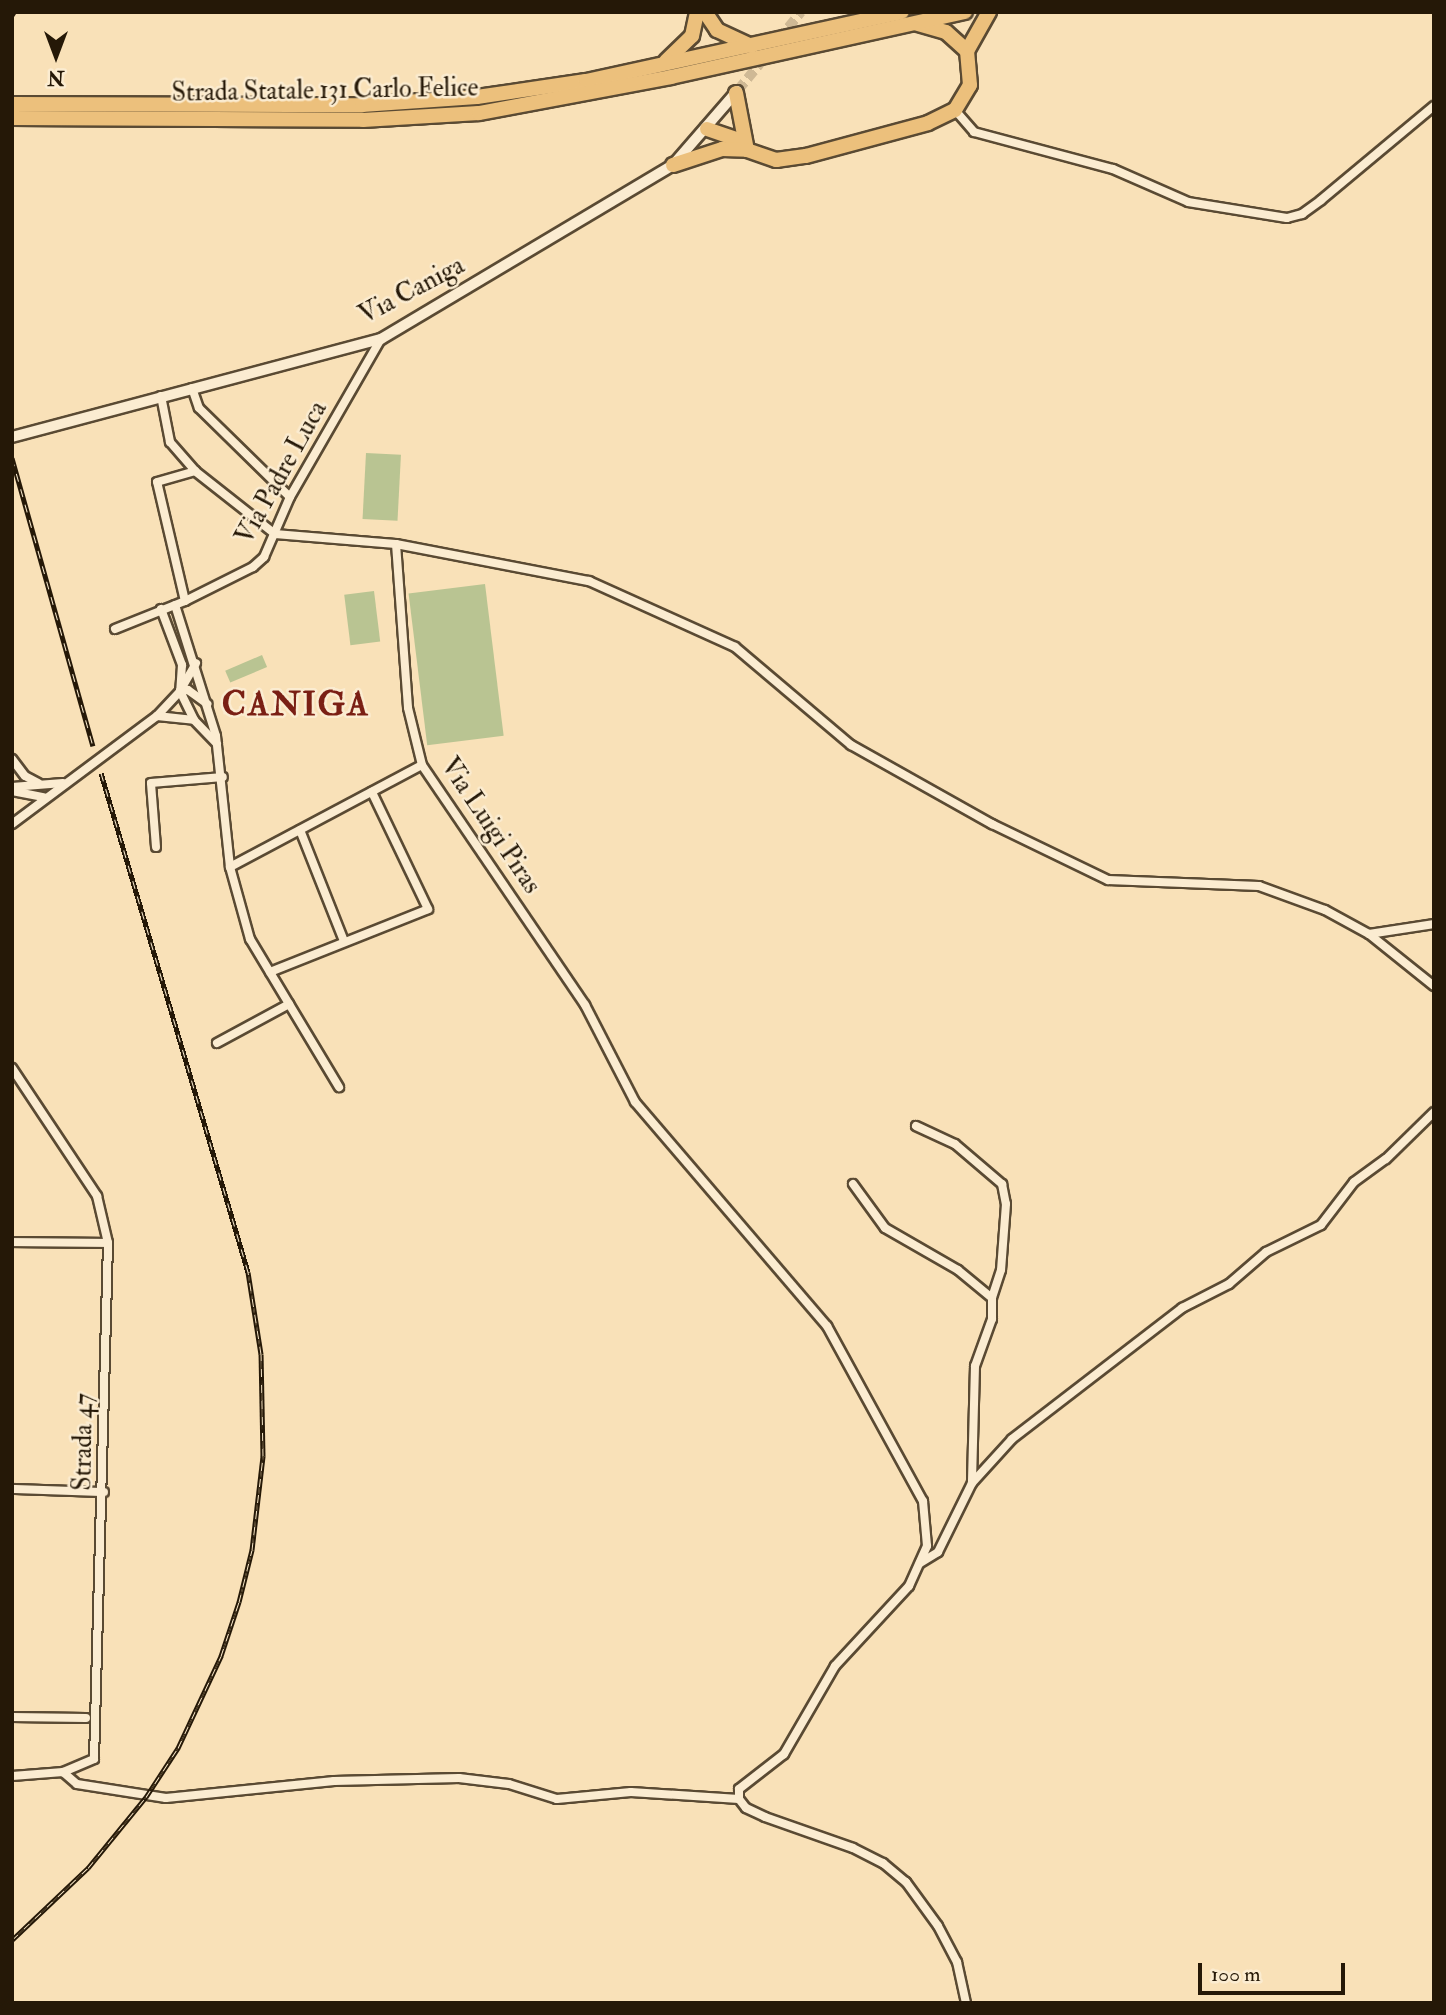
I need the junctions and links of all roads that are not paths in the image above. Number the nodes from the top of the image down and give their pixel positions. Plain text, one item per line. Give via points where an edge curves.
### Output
1 (697, 12) edge
2 (705, 12) edge
3 (902, 12) edge
4 (965, 12) edge
5 (989, 12) edge
6 (913, 23) junction
7 (751, 46) junction
8 (967, 51) junction
9 (659, 65) junction
10 (588, 87) junction
11 (737, 92) joint
12 (12, 104) edge
13 (1434, 106) edge
14 (955, 110) junction
15 (260, 113) junction
16 (12, 118) edge
17 (707, 129) junction
18 (741, 147) junction
19 (673, 165) junction
20 (381, 339) junction
21 (192, 388) junction
22 (161, 396) junction
23 (12, 437) edge
24 (195, 471) junction
25 (290, 498) junction
26 (275, 534) junction
27 (396, 544) junction
28 (185, 601) junction
29 (175, 605) junction
30 (161, 609) junction
31 (115, 629) dead end
32 (195, 663) junction
33 (180, 691) junction
34 (207, 704) junction
35 (157, 716) junction
36 (194, 720) junction
37 (218, 747) junction
38 (12, 759) edge
39 (422, 765) junction
40 (223, 777) junction
41 (38, 783) junction
42 (64, 783) junction
43 (12, 789) edge
44 (372, 792) junction
45 (43, 797) junction
46 (12, 824) edge
47 (300, 830) junction
48 (156, 847) dead end
49 (230, 867) junction
50 (1434, 924) edge
51 (1369, 934) junction
52 (344, 941) junction
53 (270, 972) junction
54 (1434, 986) edge
55 (289, 1004) junction
56 (218, 1044) dead end
57 (12, 1068) edge
58 (339, 1087) dead end
59 (1434, 1112) edge
60 (916, 1126) dead end
61 (853, 1184) dead end
62 (12, 1242) edge
63 (108, 1243) junction
64 (992, 1298) junction
65 (972, 1483) junction
66 (12, 1489) edge
67 (104, 1492) junction
68 (920, 1563) junction
69 (12, 1717) edge
70 (86, 1718) dead end
71 (64, 1772) junction
72 (12, 1776) edge
73 (739, 1799) junction
74 (966, 2003) edge

1 - 9 highway via 692,36 681,51
2 - 7 highway via 717,30
3 - 7 highway, Strada Statale 131 Carlo Felice
4 - 6 highway, Strada Statale 131 Carlo Felice
5 - 8 highway
6 - 8 highway via 946,32
6 - 10 highway, Strada Statale 131 Carlo Felice
7 - 9 highway, Strada Statale 131 Carlo Felice
8 - 14 highway via 970,85
9 - 10 highway, Strada Statale 131 Carlo Felice
10 - 15 highway, Strada Statale 131 Carlo Felice
11 - 17 street, Via Caniga
11 - 18 highway
12 - 15 highway, Strada Statale 131 Carlo Felice
13 - 14 street via 1321,200 1287,218 1188,202 1113,169 974,132
14 - 18 highway via 928,123 797,158 776,160
15 - 16 highway, Strada Statale 131 Carlo Felice
17 - 18 highway
17 - 19 street, Via Caniga
18 - 19 highway via 711,150
19 - 20 street, Via Caniga
20 - 21 street, Via Caniga
20 - 25 street, Via Padre Luca
21 - 22 street, Via Caniga
21 - 25 street via 199,408
22 - 23 street, Via Caniga
22 - 24 street via 170,442
24 - 26 street
24 - 28 street via 157,482
25 - 26 street, Via Padre Luca
26 - 27 street
26 - 28 street, Via Padre Luca via 264,557 253,567
27 - 39 street, Via Luigi Piras via 408,708
27 - 51 street via 589,581 715,636 756,663 851,745 992,824 1108,880 1259,886 1325,910
28 - 29 street, Via Padre Luca
29 - 30 street, Via Padre Luca
29 - 32 street
30 - 31 street, Via Padre Luca
30 - 33 street via 182,665
32 - 33 street
32 - 34 street
33 - 34 street via 188,690
33 - 35 street
33 - 36 street
34 - 37 street
35 - 36 street
35 - 42 street
36 - 37 street
37 - 40 street
38 - 41 street via 25,776
39 - 44 street
39 - 68 street, Via Luigi Piras via 586,1005 635,1102 827,1326 923,1501 927,1535
40 - 48 street via 151,783
40 - 49 street
41 - 42 street
41 - 43 street
42 - 45 street
43 - 45 street
44 - 47 street
44 - 52 street via 428,909
45 - 46 street
47 - 49 street
47 - 52 street
49 - 53 street via 250,939
50 - 51 street
51 - 54 street
52 - 53 street
53 - 55 street
55 - 56 street
55 - 58 street
57 - 63 street, Strada 47 via 97,1196
59 - 65 street via 1386,1159 1354,1182 1321,1225 1266,1252 1229,1284 1182,1308 1012,1438
60 - 64 street via 955,1144 1002,1184 1006,1204 1001,1270
61 - 64 street via 885,1228 958,1270
62 - 63 street
63 - 67 street, Strada 47
64 - 65 street via 992,1319 975,1366
65 - 68 street via 938,1552
66 - 67 street
67 - 71 street, Strada 47 via 94,1759
68 - 73 street via 883,1617 835,1666 784,1754 739,1789
69 - 70 street
71 - 72 street, Strada 47
71 - 73 street via 77,1784 166,1798 334,1781 459,1778 509,1784 557,1799 631,1791
73 - 74 street via 765,1817 873,1858 906,1882 957,1962

